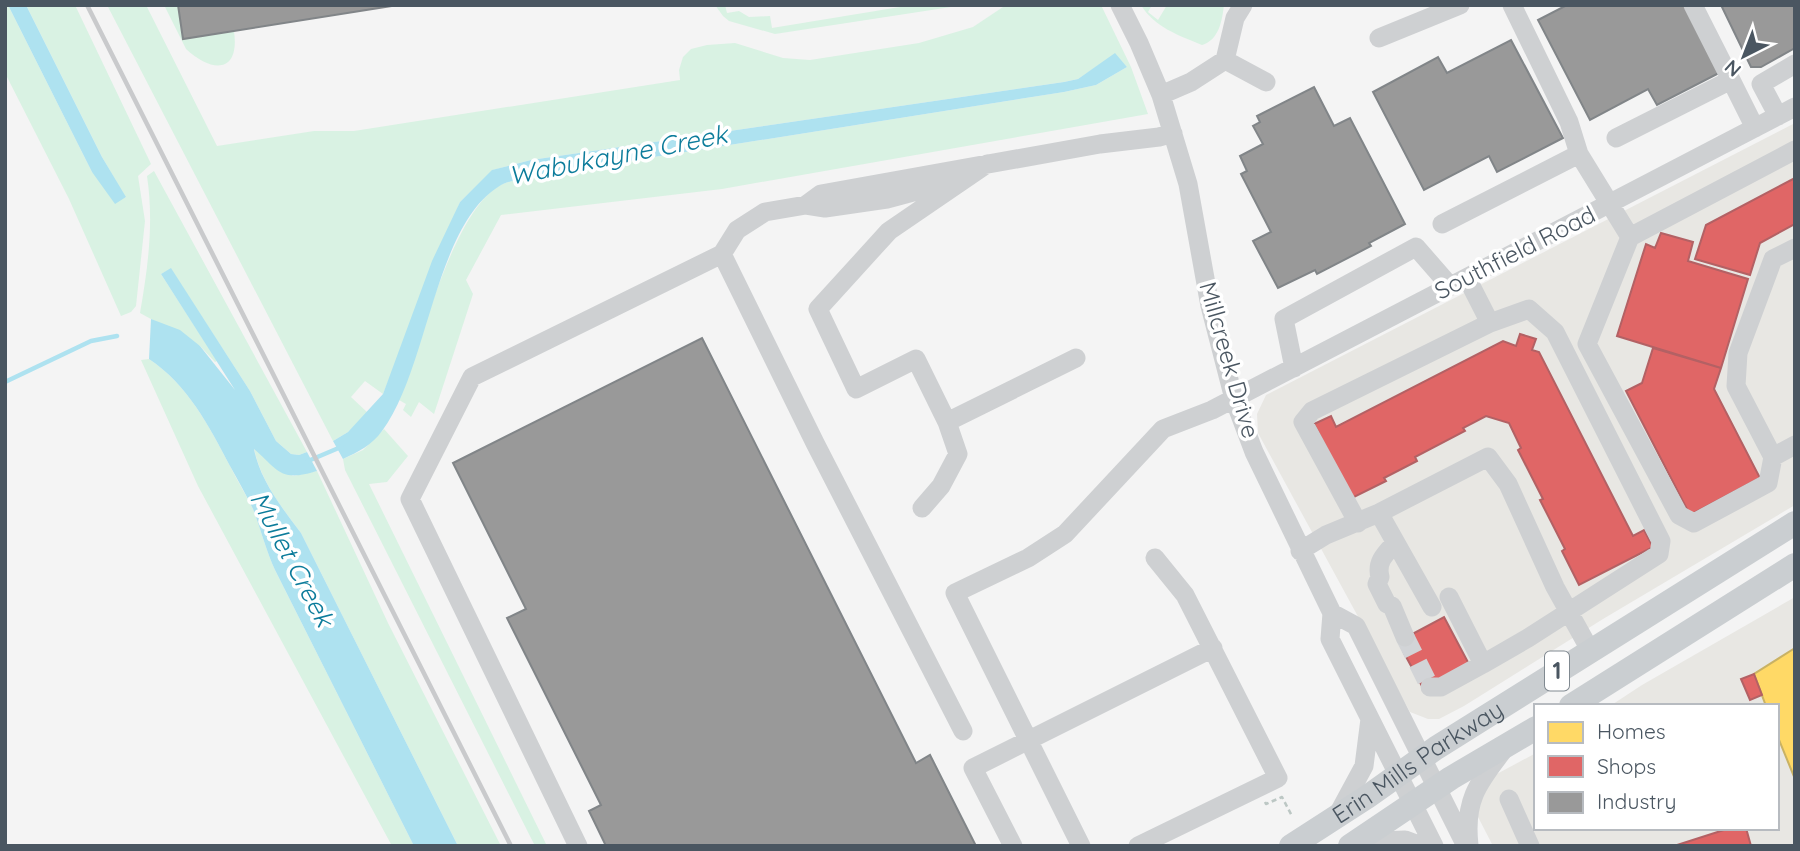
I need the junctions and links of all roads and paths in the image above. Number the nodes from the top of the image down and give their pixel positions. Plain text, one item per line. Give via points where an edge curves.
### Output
1 (1121, 5) edge
2 (1460, 5) edge
3 (1512, 5) edge
4 (1693, 5) edge
5 (1239, 12) edge
6 (1379, 38) dead end
7 (1224, 60) junction
8 (1795, 64) edge
9 (1731, 80) junction
10 (1266, 82) dead end
11 (1161, 95) junction
12 (1786, 112) edge
13 (1755, 128) junction
14 (1173, 133) junction
15 (1616, 138) dead end
16 (1795, 150) edge
17 (1578, 154) junction
18 (987, 164) junction
19 (1608, 205) junction
20 (1442, 224) dead end
21 (1630, 237) junction
22 (1795, 248) edge
23 (722, 254) junction
24 (1459, 282) junction
25 (1490, 323) junction
26 (1076, 358) dead end
27 (1294, 368) junction
28 (1234, 399) junction
29 (947, 422) junction
30 (1795, 445) edge
31 (1773, 457) junction
32 (922, 508) dead end
33 (1379, 513) junction
34 (1358, 523) junction
35 (1795, 523) edge
36 (1395, 543) junction
37 (1300, 551) junction
38 (1155, 558) dead end
39 (1795, 565) edge
40 (1449, 597) dead end
41 (1432, 607) dead end
42 (1569, 611) junction
43 (1332, 613) junction
44 (1405, 637) tunnel mouth
45 (1213, 648) junction
46 (1590, 650) junction
47 (1483, 664) junction
48 (1430, 687) dead end
49 (1574, 704) edge
50 (1370, 718) junction
51 (1534, 729) edge
52 (963, 731) dead end
53 (1028, 740) junction
54 (1506, 746) junction
55 (1422, 758) junction
56 (1398, 775) junction
57 (1258, 787) junction
58 (1436, 788) junction
59 (1509, 799) dead end
60 (1412, 803) junction
61 (1292, 816) dead end
62 (1336, 816) junction
63 (1353, 844) edge
64 (578, 846) edge
65 (1013, 846) edge
66 (1081, 846) edge
67 (1138, 846) edge
68 (1291, 846) edge
69 (1421, 846) edge
70 (1434, 846) edge
71 (1468, 846) edge
72 (1530, 846) edge

1 - 11 street, Millcreek Drive
2 - 6 street
3 - 17 street via 1569,122
4 - 9 street
5 - 7 street
7 - 10 street
7 - 11 street via 1201,77
8 - 12 street via 1761,83
9 - 13 street
9 - 15 street
11 - 14 street, Millcreek Drive
12 - 13 street, Southfield Road
13 - 19 street, Southfield Road
14 - 18 street
14 - 28 street, Millcreek Drive
16 - 21 street
17 - 19 street
17 - 20 street
18 - 23 street via 821,194 806,205 765,212 737,230
18 - 29 street via 889,231 818,309 856,389 916,359
19 - 21 street
19 - 24 street, Southfield Road
21 - 31 street via 1587,344 1679,515 1694,523 1768,483
22 - 31 street via 1773,259 1738,353 1736,386
23 - 52 street
23 - 64 street via 472,377 411,499
24 - 25 street
24 - 27 street, Southfield Road
24 - 27 street via 1416,247 1284,319
25 - 34 street via 1312,411 1303,422
25 - 42 street via 1529,309 1555,332 1661,541 1659,554
26 - 29 street
27 - 28 street, Southfield Road
28 - 37 street, Millcreek Drive
28 - 53 street, Southfield Road via 1163,429 1065,534 1028,558 955,593
29 - 32 street via 958,454
30 - 31 street
33 - 34 street
33 - 36 street
33 - 42 street via 1488,457 1508,484
34 - 37 street
35 - 46 main road, Erin Mills Parkway / 1
36 - 41 street
36 - 44 street via 1377,568 1377,584
37 - 43 street, Millcreek Drive
38 - 45 street via 1185,595
39 - 49 main road, 1
40 - 47 street
42 - 46 street
42 - 47 street
43 - 50 street, Millcreek Drive via 1330,639
43 - 55 street, Millcreek Drive via 1356,626
45 - 53 street
45 - 57 street via 1278,778
46 - 55 main road, Erin Mills Parkway / 1
47 - 48 street via 1441,687
50 - 56 street, Millcreek Drive
50 - 62 street via 1364,766
51 - 54 main road, Erin Mills Parkway
53 - 65 street via 974,768
53 - 66 street
54 - 58 main road, Erin Mills Parkway
54 - 71 street via 1472,796
55 - 56 main road, Erin Mills Parkway / 1
55 - 58 street, Millcreek Drive
56 - 60 street, Millcreek Drive
56 - 62 main road, Erin Mills Parkway / 1
57 - 61 path via 1266,804 1282,797
57 - 67 street
58 - 60 main road, Erin Mills Parkway
58 - 71 street, Millcreek Drive
59 - 72 street
60 - 63 main road, Erin Mills Parkway
60 - 70 street, Millcreek Drive
62 - 68 main road, Erin Mills Parkway / 1
63 - 69 street via 1405,840

